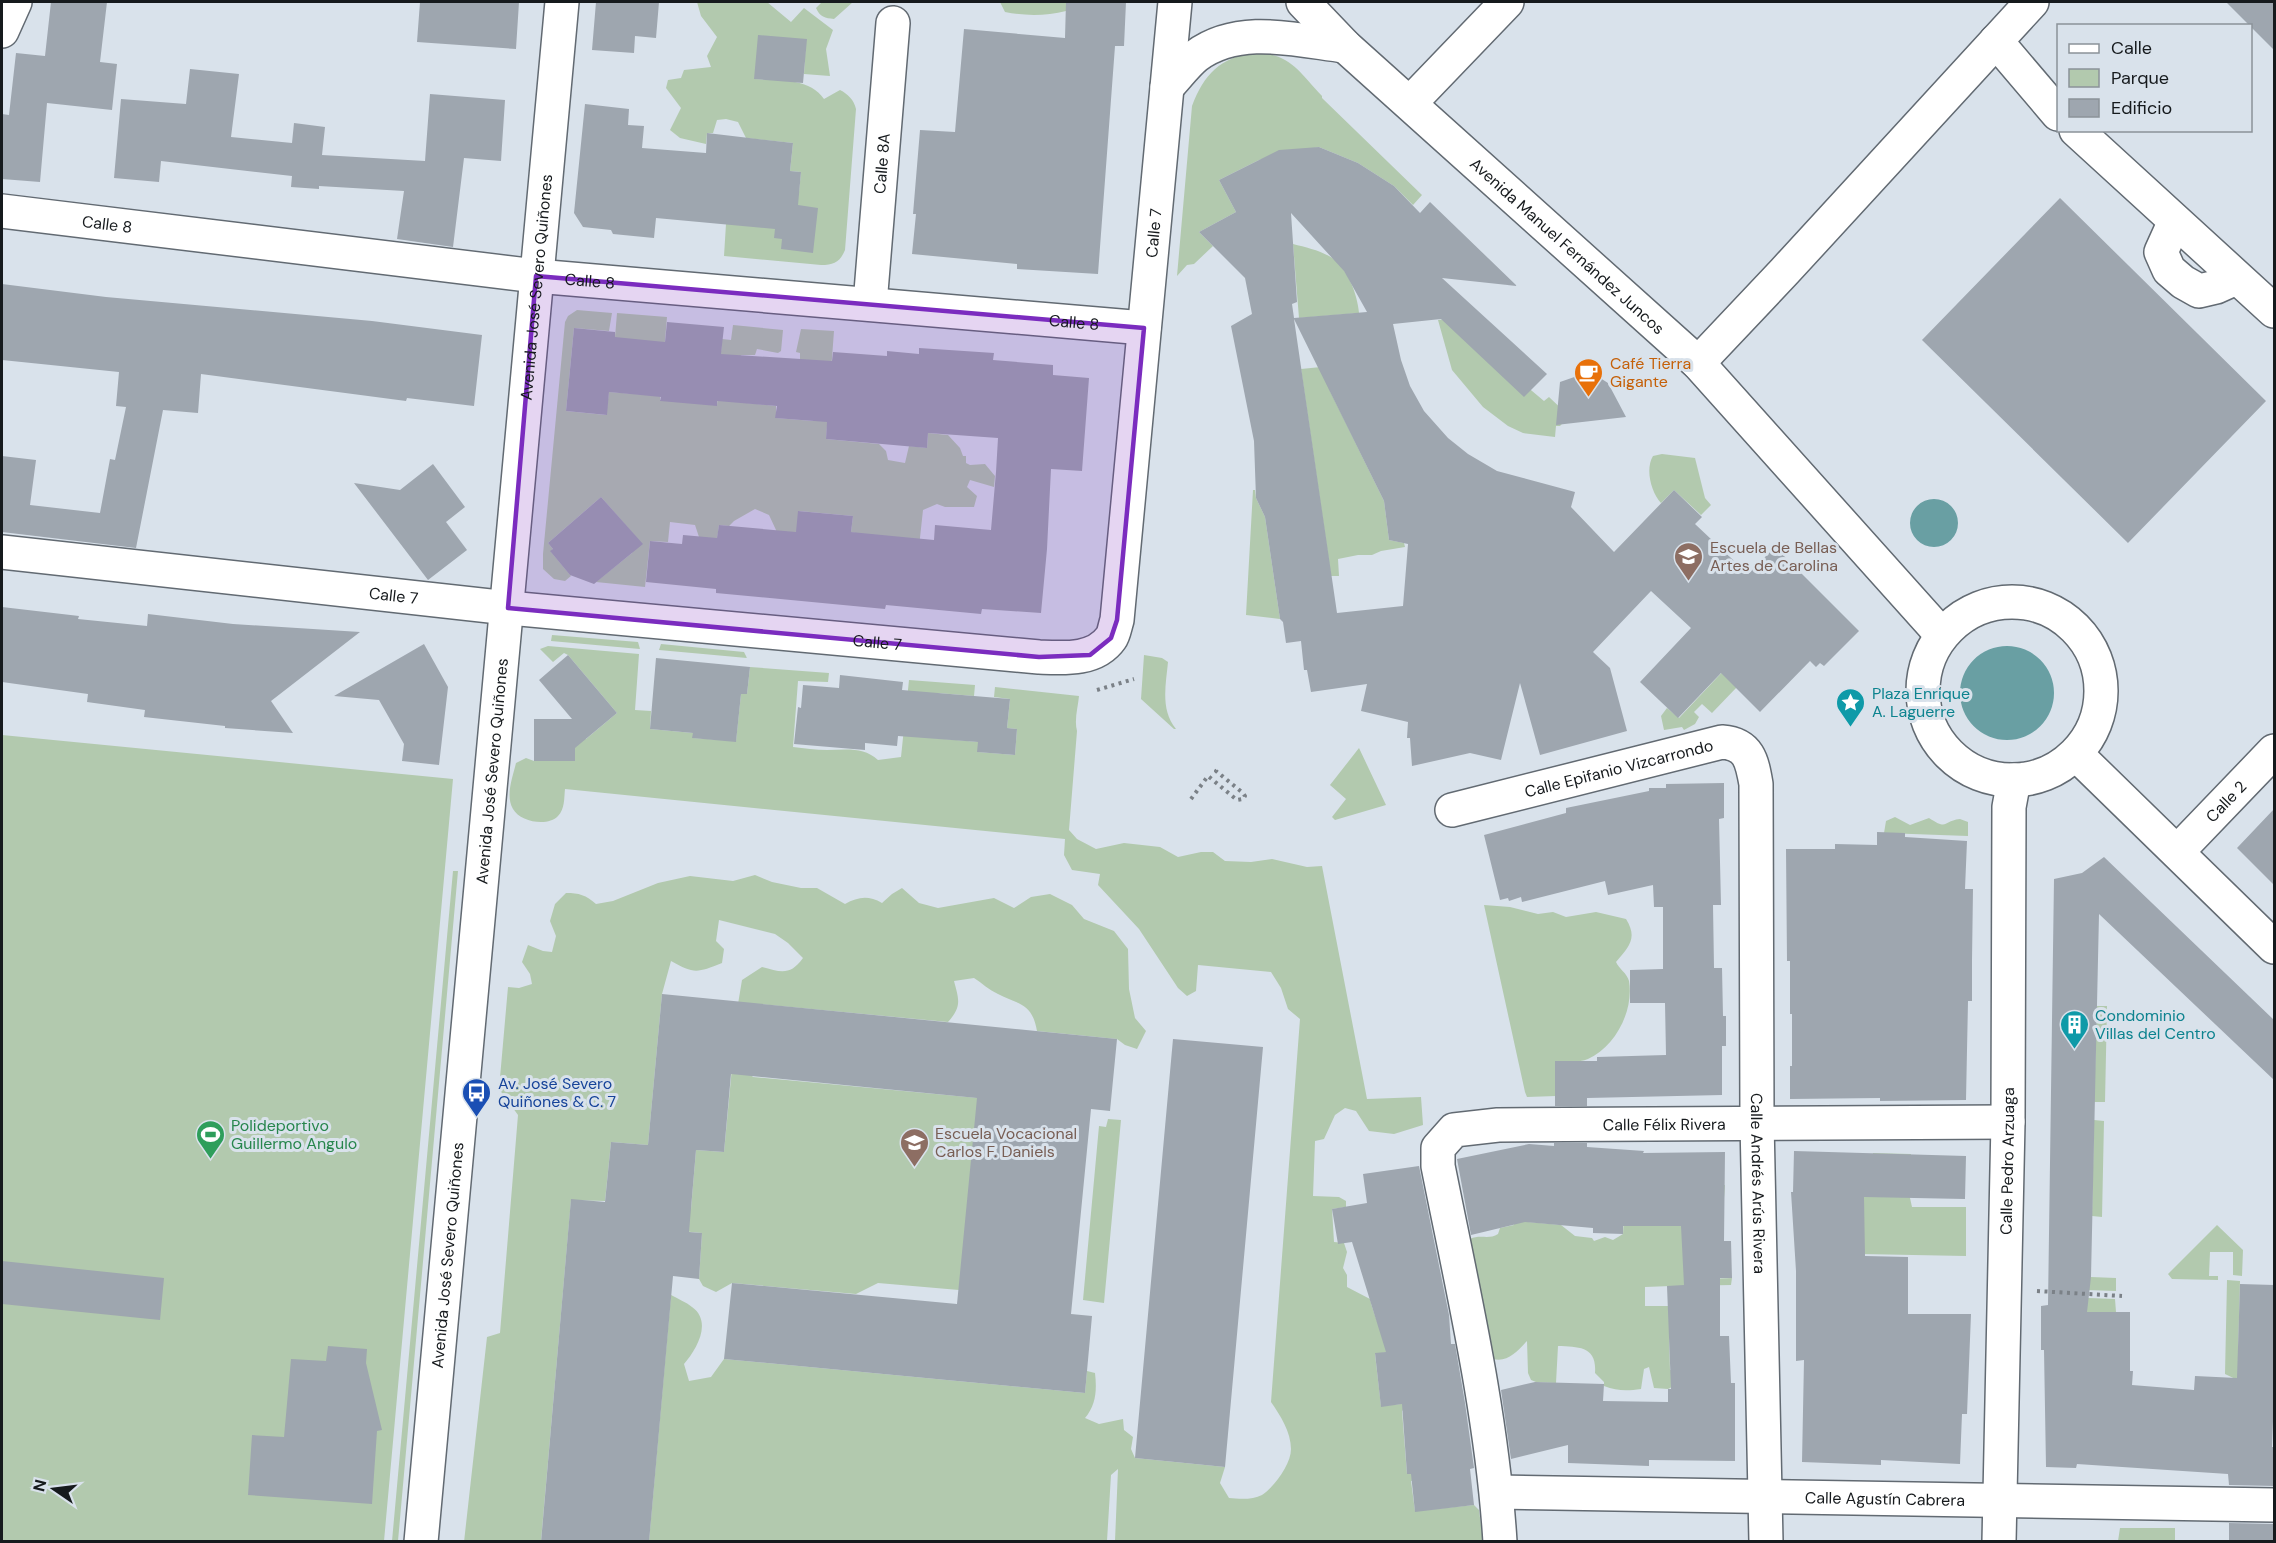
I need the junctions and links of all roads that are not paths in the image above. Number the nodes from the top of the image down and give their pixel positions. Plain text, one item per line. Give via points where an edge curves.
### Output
1 (15, 2) edge
2 (562, 2) edge
3 (1175, 2) edge
4 (1303, 2) edge
5 (1507, 2) edge
6 (2032, 2) edge
7 (893, 23) dead end
8 (2, 31) edge
9 (1996, 41) junction
10 (1345, 46) junction
11 (1167, 87) junction
12 (1410, 103) junction
13 (2057, 113) edge
14 (2078, 132) edge
15 (2, 211) edge
16 (536, 276) junction
17 (870, 304) junction
18 (2274, 311) edge
19 (1144, 328) junction
20 (1698, 363) junction
21 (2, 552) edge
22 (508, 608) junction
23 (1941, 634) junction
24 (2274, 751) edge
25 (2076, 754) junction
26 (2014, 780) junction
27 (1452, 810) dead end
28 (1755, 824) joint
29 (2178, 851) junction
30 (2274, 946) edge
31 (1757, 1122) junction
32 (2008, 1122) junction
33 (1497, 1492) junction
34 (1765, 1496) junction
35 (2000, 1499) junction
36 (2274, 1505) edge
37 (422, 1542) edge
38 (1500, 1542) edge
39 (1766, 1542) edge
40 (1999, 1542) edge

1 - 8 street
2 - 16 street, Avenida José Severo Quiñones
3 - 11 street, Calle 7
4 - 10 street, Avenida Manuel Fernández Juncos
5 - 12 street
6 - 9 street
7 - 17 street, Calle 8A
9 - 13 street
9 - 20 street
10 - 11 street via 1238,37 1195,57
10 - 12 street, Avenida Manuel Fernández Juncos
11 - 19 street, Calle 7
12 - 20 street, Avenida Manuel Fernández Juncos
14 - 18 street
15 - 16 street, Calle 8
16 - 17 street, Calle 8
16 - 22 street, Avenida José Severo Quiñones
17 - 19 street, Calle 8
19 - 22 street, Calle 7 via 1117,620 1111,638 1090,655 1039,657
20 - 23 street, Avenida Manuel Fernández Juncos
21 - 22 street, Calle 7
22 - 37 street, Avenida José Severo Quiñones
23 - 25 street via 1977,608 2011,600 2045,606 2075,626 2095,655 2102,690 2096,724
23 - 26 street via 1928,657 1922,692 1929,727 1949,756 1978,775
24 - 29 street, Calle 2
25 - 26 street via 2047,774
25 - 29 street
26 - 32 street, Calle Pedro Arzuaga via 2009,807
27 - 28 street, Calle Epifanio Vizcarrondo via 1722,742 1737,745 1752,764
28 - 31 street, Calle Andrés Arús Rivera
29 - 30 street
31 - 32 street, Calle Félix Rivera
31 - 33 street, Calle Félix Rivera via 1498,1125 1454,1130 1438,1148 1438,1166 1481,1376
31 - 34 street, Calle Andrés Arús Rivera
32 - 35 street, Calle Pedro Arzuaga
33 - 34 street, Calle Agustín Cabrera
33 - 38 street
34 - 35 street, Calle Agustín Cabrera
34 - 39 street, Calle Andrés Arús Rivera
35 - 36 street, Calle Agustín Cabrera
35 - 40 street, Calle Pedro Arzuaga

